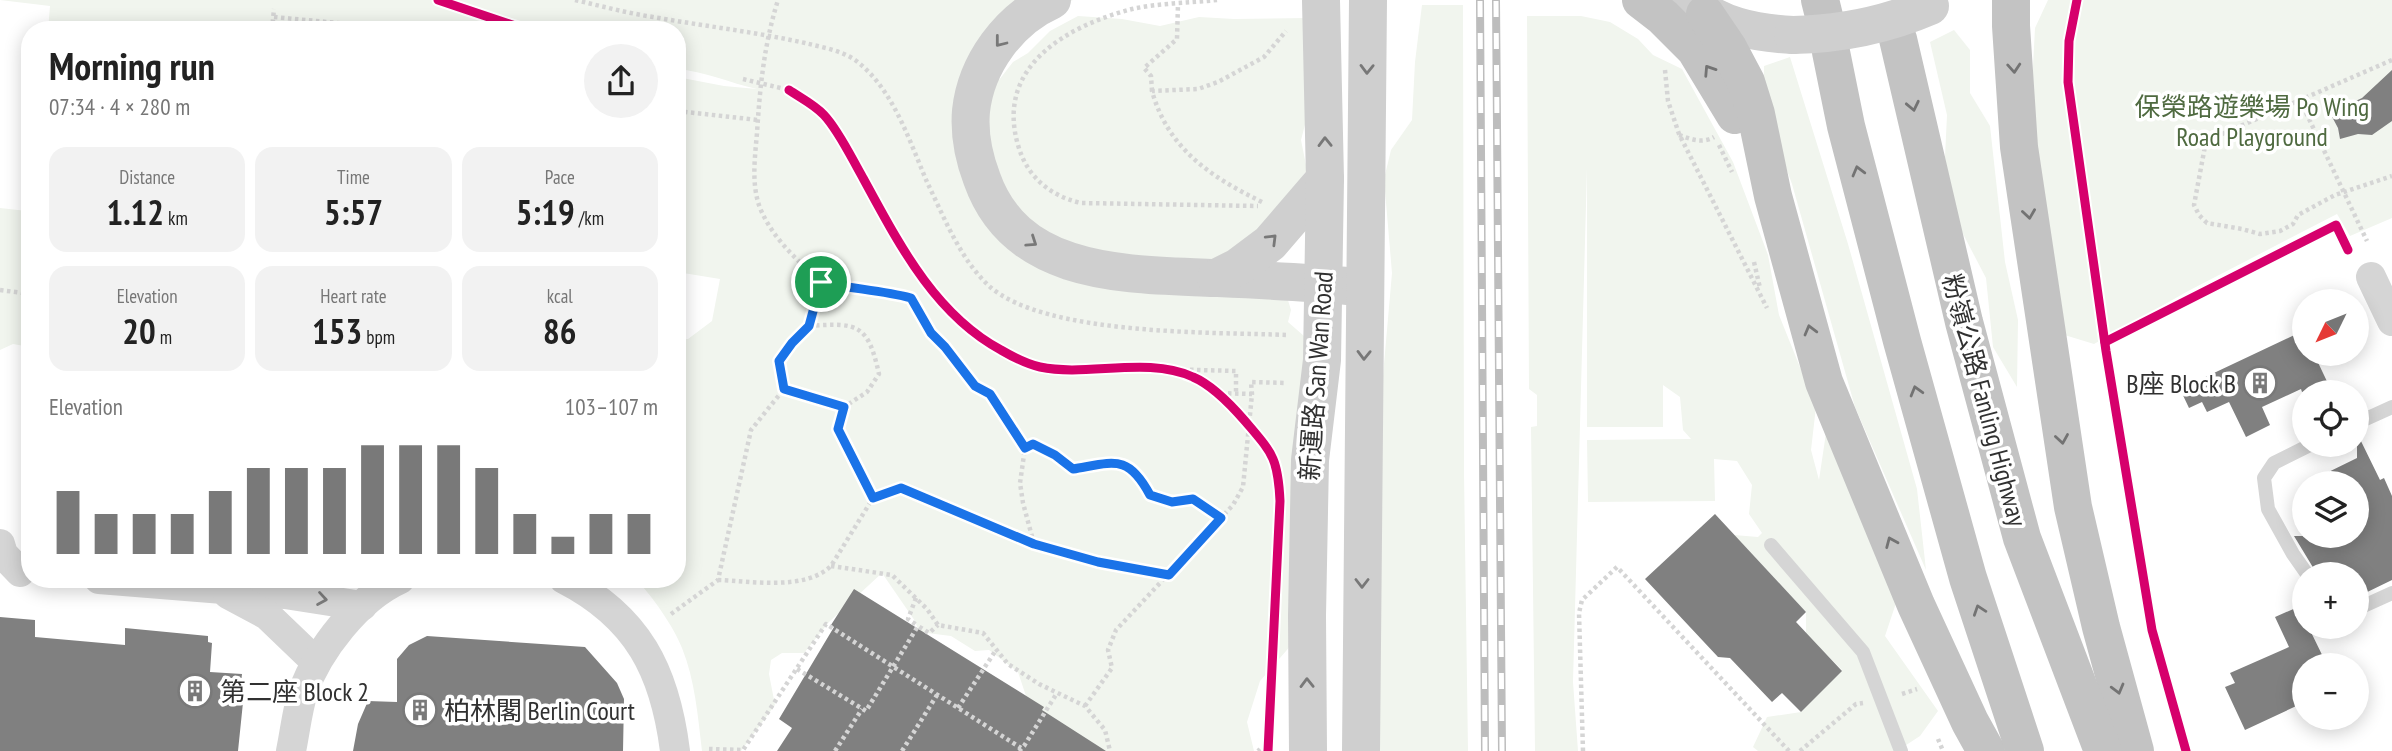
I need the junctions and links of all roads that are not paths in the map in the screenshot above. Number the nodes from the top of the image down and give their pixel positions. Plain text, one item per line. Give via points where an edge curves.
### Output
1 (1052, 0) edge
2 (1641, 0) edge
3 (2011, 0) edge
4 (1321, 1) edge
5 (1368, 1) edge
6 (1935, 3) edge
7 (1697, 7) edge
8 (1893, 15) edge
9 (1817, 26) edge
10 (1325, 179) junction
11 (1773, 196) junction
12 (2371, 277) dead end
13 (1216, 278) junction
14 (1323, 284) junction
15 (1364, 287) junction
16 (2392, 321) edge
17 (2392, 407) edge
18 (2369, 418) edge
19 (2292, 454) edge
20 (0, 544) edge
21 (1771, 545) dead end
22 (2299, 562) edge
23 (17, 573) edge
24 (208, 588) edge
25 (216, 588) edge
26 (387, 588) edge
27 (581, 588) edge
28 (2392, 593) edge
29 (2369, 604) edge
30 (362, 606) junction
31 (316, 662) junction
32 (291, 751) edge
33 (675, 751) edge
34 (1308, 751) edge
35 (1361, 751) edge
36 (1901, 751) edge
37 (1986, 751) edge
38 (2025, 751) edge
39 (2103, 751) edge
40 (2135, 751) edge

1 -> 13 street via 1029,13 999,42 975,94 973,149 996,209 1028,241 1066,260 1110,272
11 -> 2 highway via 1722,90 1695,49
3 -> 40 highway via 2019,147 2073,507
10 -> 4 street, 新運路 San Wan Road
5 -> 15 street, 新運路 San Wan Road
6 - 9 street, bridge via 1858,29
7 - 9 street via 1747,30
7 - 11 highway via 1728,48 1746,82
8 -> 39 highway, 粉嶺公路 Fanling Highway via 1964,322 2022,538
38 -> 9 highway via 1968,578
13 -> 10 street via 1270,243
10 - 14 street, 新運路 San Wan Road
37 -> 11 highway via 1916,605 1824,382
12 - 16 street
13 - 14 street
14 - 15 street
34 -> 14 street, 新運路 San Wan Road via 1310,460 1322,360
15 -> 35 street, 新運路 San Wan Road
17 - 18 lane
19 - 22 lane via 2274,463 2264,478 2268,509
20 - 23 street
21 - 36 lane via 1863,652
24 - 31 street via 267,615
25 -> 30 street
26 - 30 street
27 - 33 street via 631,630 655,669 671,717
28 - 29 lane
30 - 31 street
31 - 32 street via 302,694

